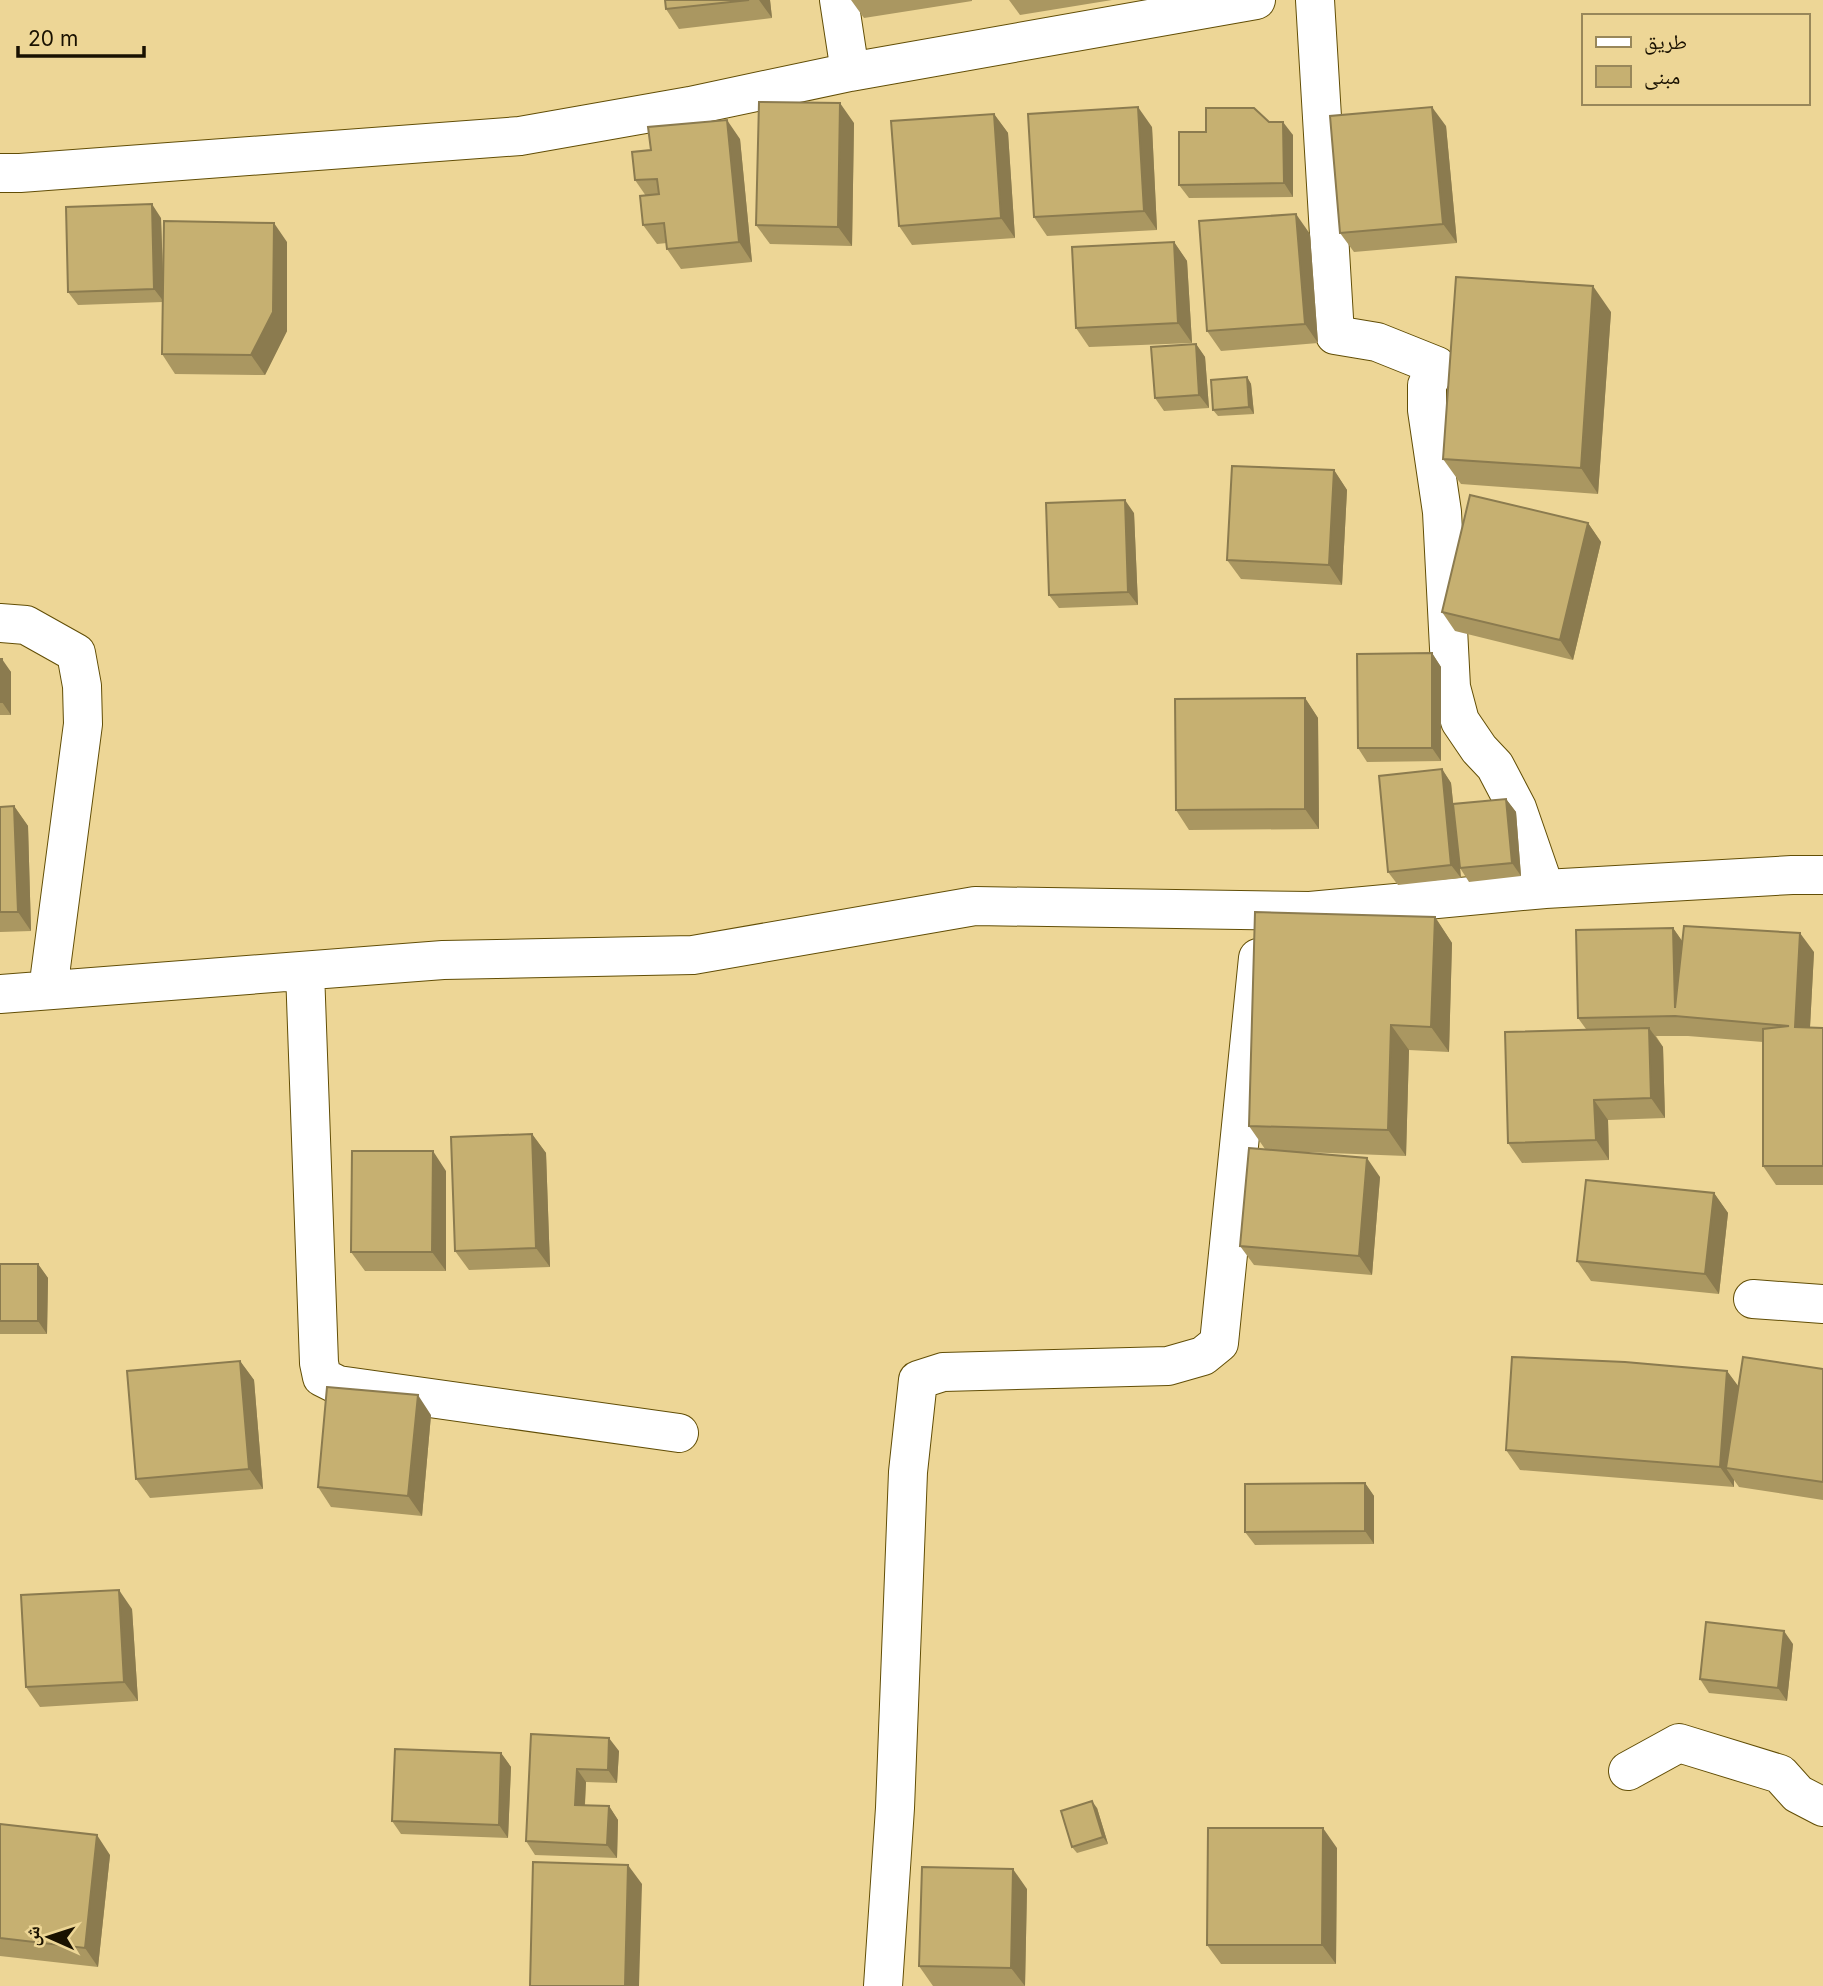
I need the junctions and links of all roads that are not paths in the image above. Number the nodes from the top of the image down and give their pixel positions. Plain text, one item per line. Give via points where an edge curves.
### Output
1 (839, 0) edge
2 (1256, 0) edge
3 (1315, 0) edge
4 (850, 72) junction
5 (0, 173) edge
6 (0, 623) edge
7 (1823, 875) edge
8 (1545, 889) junction
9 (1263, 910) junction
10 (305, 971) junction
11 (48, 990) junction
12 (0, 994) edge
13 (1753, 1299) dead end
14 (1823, 1304) edge
15 (679, 1433) dead end
16 (1628, 1771) dead end
17 (1823, 1807) edge
18 (883, 1986) edge

1 - 4 street
2 - 4 street
3 - 8 street via 1335,335 1377,342 1437,366 1427,385 1427,410 1442,512 1451,687 1461,721 1495,766 1517,808
4 - 5 street via 520,136
6 - 11 street via 26,625 76,653 82,687 83,724
7 - 8 street
8 - 9 street via 1310,911
9 - 10 street via 975,906 694,955 443,960
9 - 18 street via 1219,1343 1203,1356 1168,1366 943,1372 918,1380 908,1472
10 - 11 street
10 - 15 street via 322,1377 338,1385
11 - 12 street
13 - 14 street
16 - 17 street via 1679,1743 1780,1774 1798,1794

